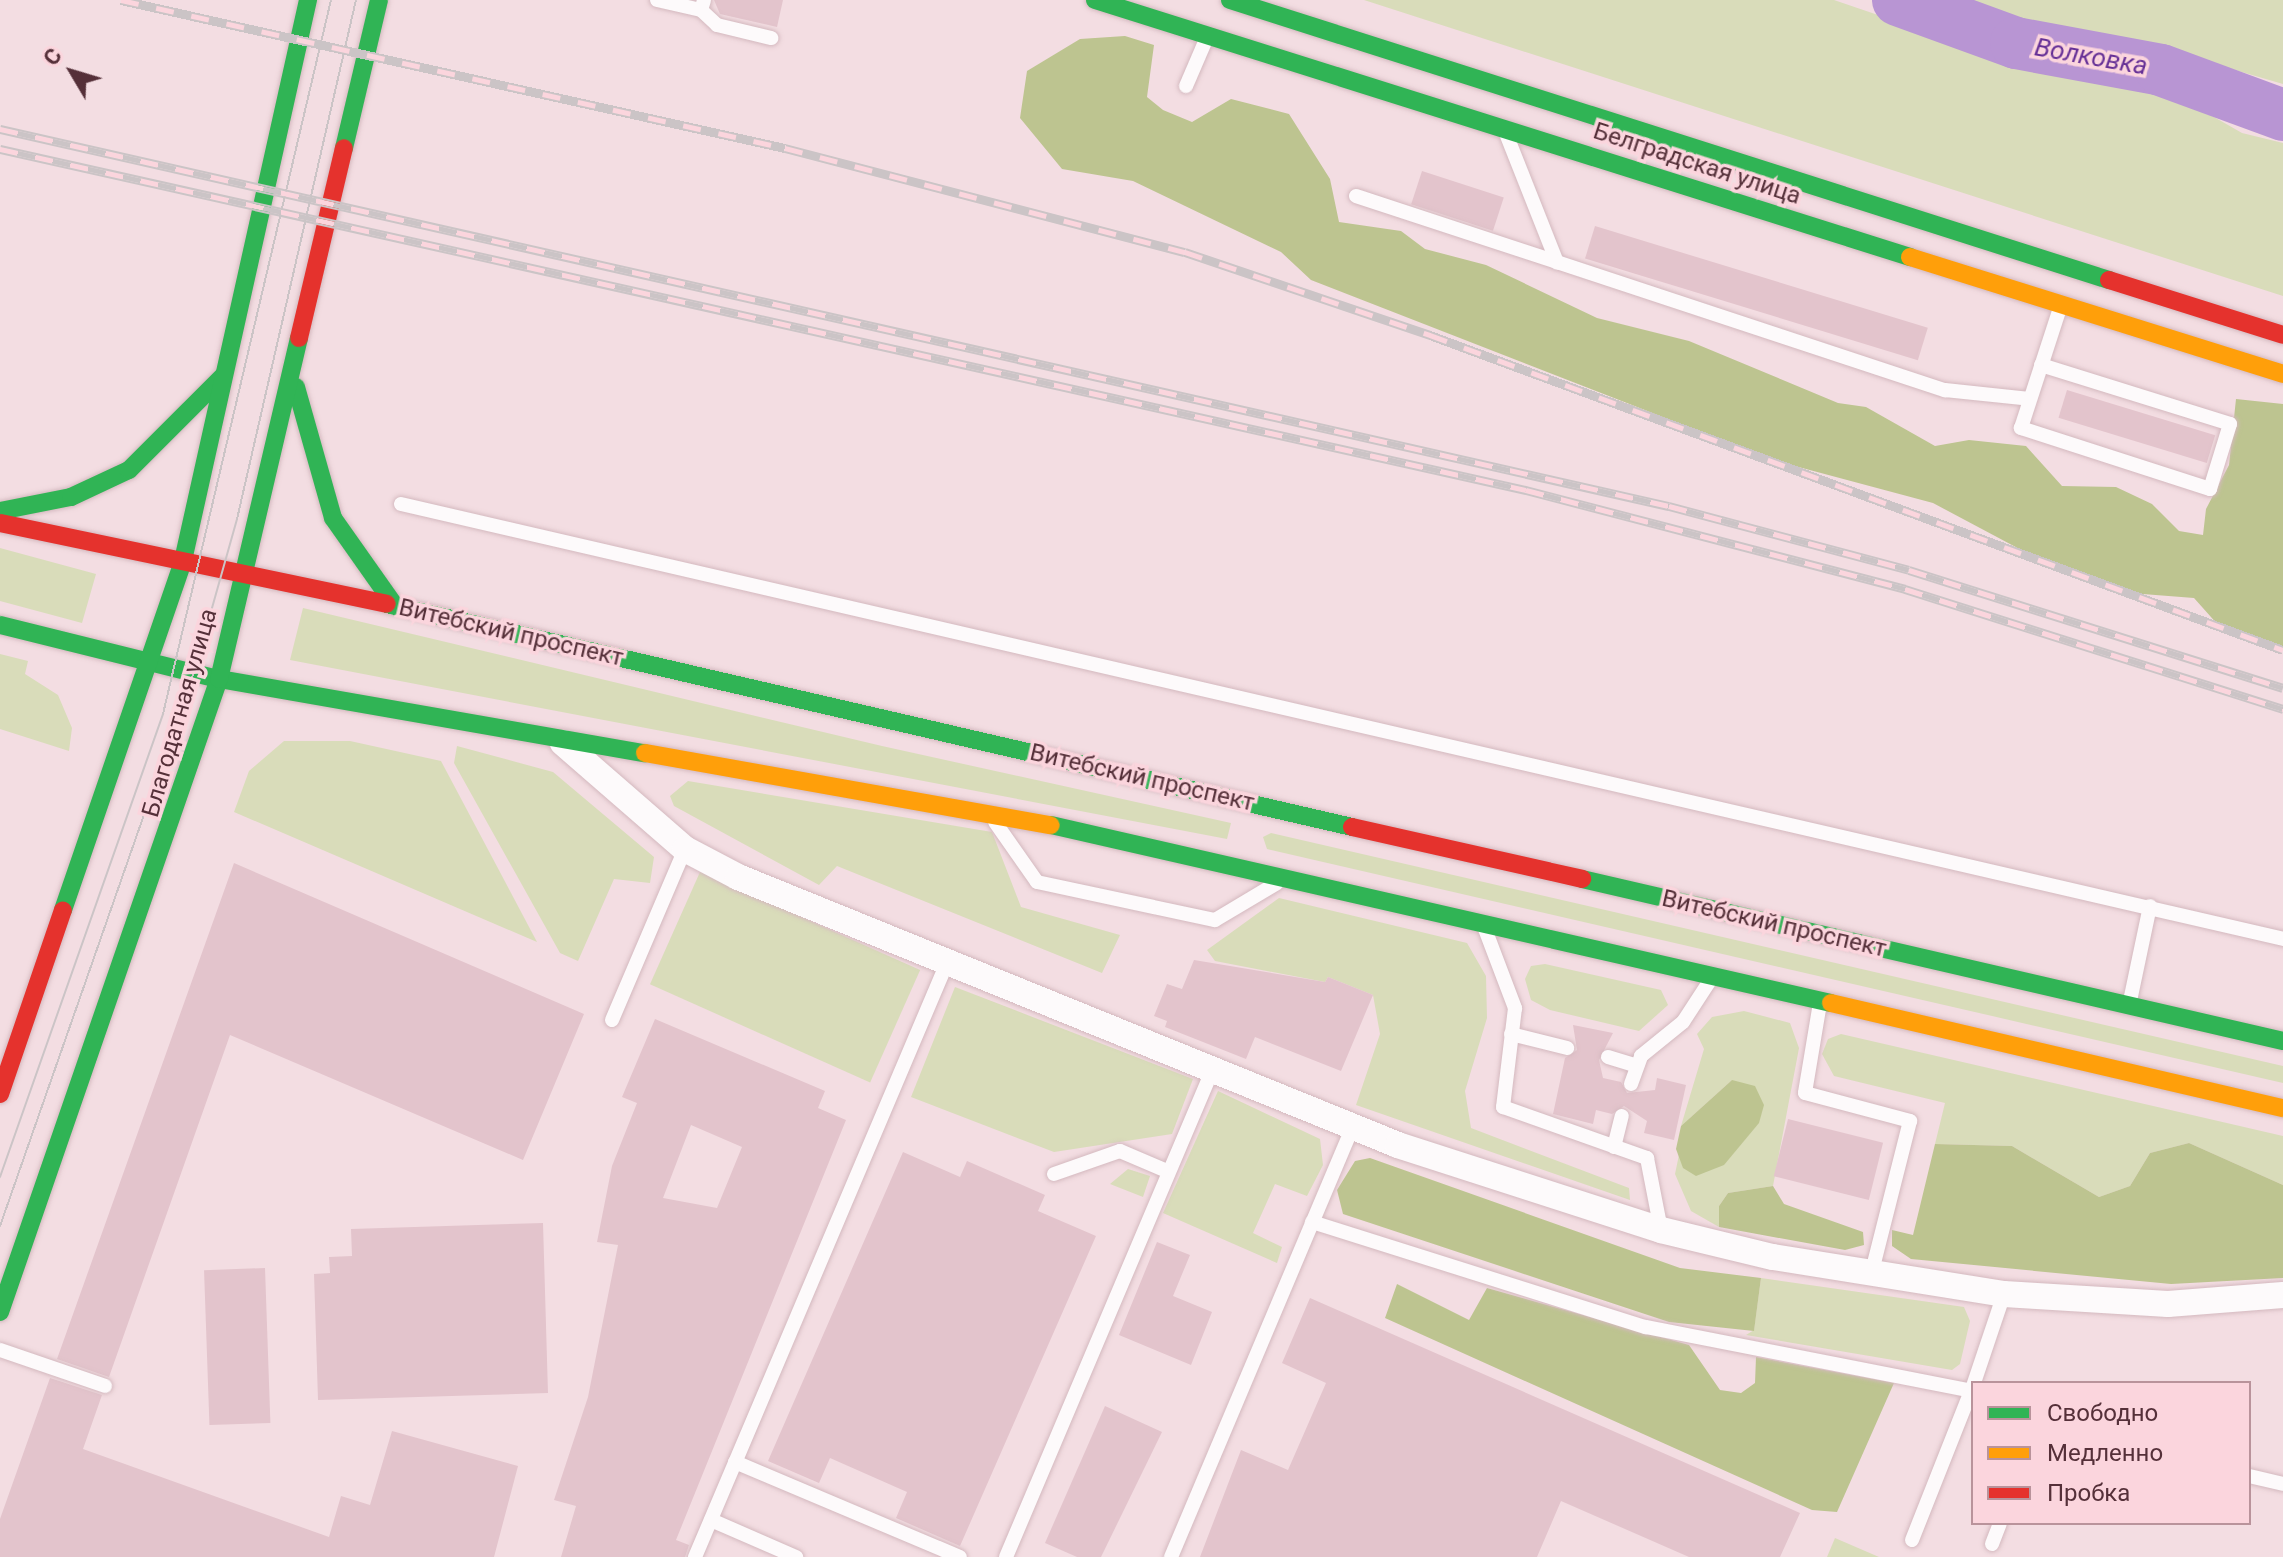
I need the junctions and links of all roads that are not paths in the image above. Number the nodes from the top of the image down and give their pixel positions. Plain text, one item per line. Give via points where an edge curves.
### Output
1 (308, 0) edge
2 (379, 0) edge
3 (657, 0) edge
4 (1095, 0) edge
5 (1230, 0) edge
6 (703, 5) edge
7 (1209, 33) junction
8 (771, 38) dead end
9 (1186, 86) dead end
10 (1504, 128) junction
11 (1356, 196) dead end
12 (1557, 262) junction
13 (2061, 304) junction
14 (2283, 335) edge
15 (2041, 365) junction
16 (226, 372) junction
17 (2283, 374) edge
18 (294, 378) junction
19 (2030, 399) junction
20 (401, 504) dead end
21 (0, 511) edge
22 (0, 523) edge
23 (182, 565) junction
24 (244, 574) junction
25 (395, 606) junction
26 (0, 625) edge
27 (150, 662) junction
28 (219, 679) junction
29 (557, 738) junction
30 (1264, 806) junction
31 (988, 812) junction
32 (1248, 827) dead end
33 (1245, 847) dead end
34 (685, 849) junction
35 (1253, 868) junction
36 (1288, 877) junction
37 (2150, 906) junction
38 (1482, 921) junction
39 (2283, 939) edge
40 (946, 965) junction
41 (1714, 975) junction
42 (1821, 998) junction
43 (2129, 1005) junction
44 (612, 1020) dead end
45 (1511, 1034) junction
46 (2283, 1041) edge
47 (1567, 1048) dead end
48 (1608, 1057) dead end
49 (1637, 1066) junction
50 (1212, 1071) junction
51 (1631, 1084) dead end
52 (0, 1094) edge
53 (2283, 1108) edge
54 (1622, 1116) dead end
55 (1353, 1127) junction
56 (1614, 1147) junction
57 (1167, 1171) junction
58 (1054, 1174) dead end
59 (1312, 1222) junction
60 (1661, 1230) junction
61 (1871, 1275) junction
62 (2004, 1294) junction
63 (2283, 1295) edge
64 (0, 1312) edge
65 (0, 1350) edge
66 (1975, 1381) edge
67 (105, 1386) dead end
68 (1971, 1388) edge
69 (1971, 1393) edge
70 (735, 1462) junction
71 (2251, 1476) edge
72 (2283, 1484) edge
73 (711, 1520) junction
74 (1999, 1525) edge
75 (1912, 1540) dead end
76 (1992, 1544) dead end
77 (695, 1557) edge
78 (796, 1557) edge
79 (960, 1557) edge
80 (1006, 1557) edge
81 (1171, 1557) edge

1 - 16 main road, Благодатная улица
2 - 18 main road, Благодатная улица
3 - 6 lane
4 - 7 main road, Белградская улица
5 - 14 main road, Белградская улица
6 - 8 lane via 717,25
7 - 9 lane
7 - 10 main road, Белградская улица
10 - 12 lane
10 - 13 main road, Белградская улица
11 - 12 lane
12 - 19 lane via 1945,390
13 - 15 lane
13 - 17 main road, Белградская улица
15 - 19 lane
15 - 19 lane via 2230,424 2210,489 2021,428
16 - 21 main road via 129,470 71,497
16 - 23 main road, Благодатная улица
18 - 24 main road, Благодатная улица
18 - 25 main road via 333,518
20 - 37 lane
22 - 23 main road, Витебский проспект
23 - 24 main road, Витебский проспект
23 - 27 main road, Благодатная улица
24 - 25 main road, Витебский проспект
24 - 28 main road, Благодатная улица
25 - 30 main road, Витебский проспект
26 - 27 main road
27 - 28 main road
27 - 52 main road, Благодатная улица
28 - 29 main road
28 - 64 main road, Благодатная улица
29 - 31 main road
29 - 34 street
30 - 32 main road
30 - 43 main road, Витебский проспект
31 - 35 main road
31 - 36 lane via 1037,882 1215,920
33 - 35 main road
34 - 40 street
34 - 44 lane
35 - 36 main road
36 - 38 main road
37 - 39 lane
37 - 43 lane
38 - 41 main road
38 - 45 lane via 1515,1008
40 - 50 street
40 - 70 lane
41 - 42 main road
41 - 49 lane via 1683,1022
42 - 53 main road
42 - 61 lane via 1805,1093 1910,1121
43 - 46 main road, Витебский проспект
45 - 47 lane
45 - 56 lane via 1503,1107
48 - 49 lane
49 - 51 lane
50 - 55 street
50 - 57 lane
54 - 56 lane
55 - 59 lane
55 - 60 street
56 - 60 lane via 1647,1158
57 - 58 lane via 1120,1151
57 - 80 lane
59 - 68 lane via 1646,1327
59 - 81 lane
60 - 61 street
61 - 62 street
62 - 63 street via 2168,1304
62 - 66 lane
65 - 67 lane
69 - 75 lane
70 - 73 lane
70 - 79 lane
71 - 72 lane
73 - 77 lane
73 - 78 lane
74 - 76 lane

